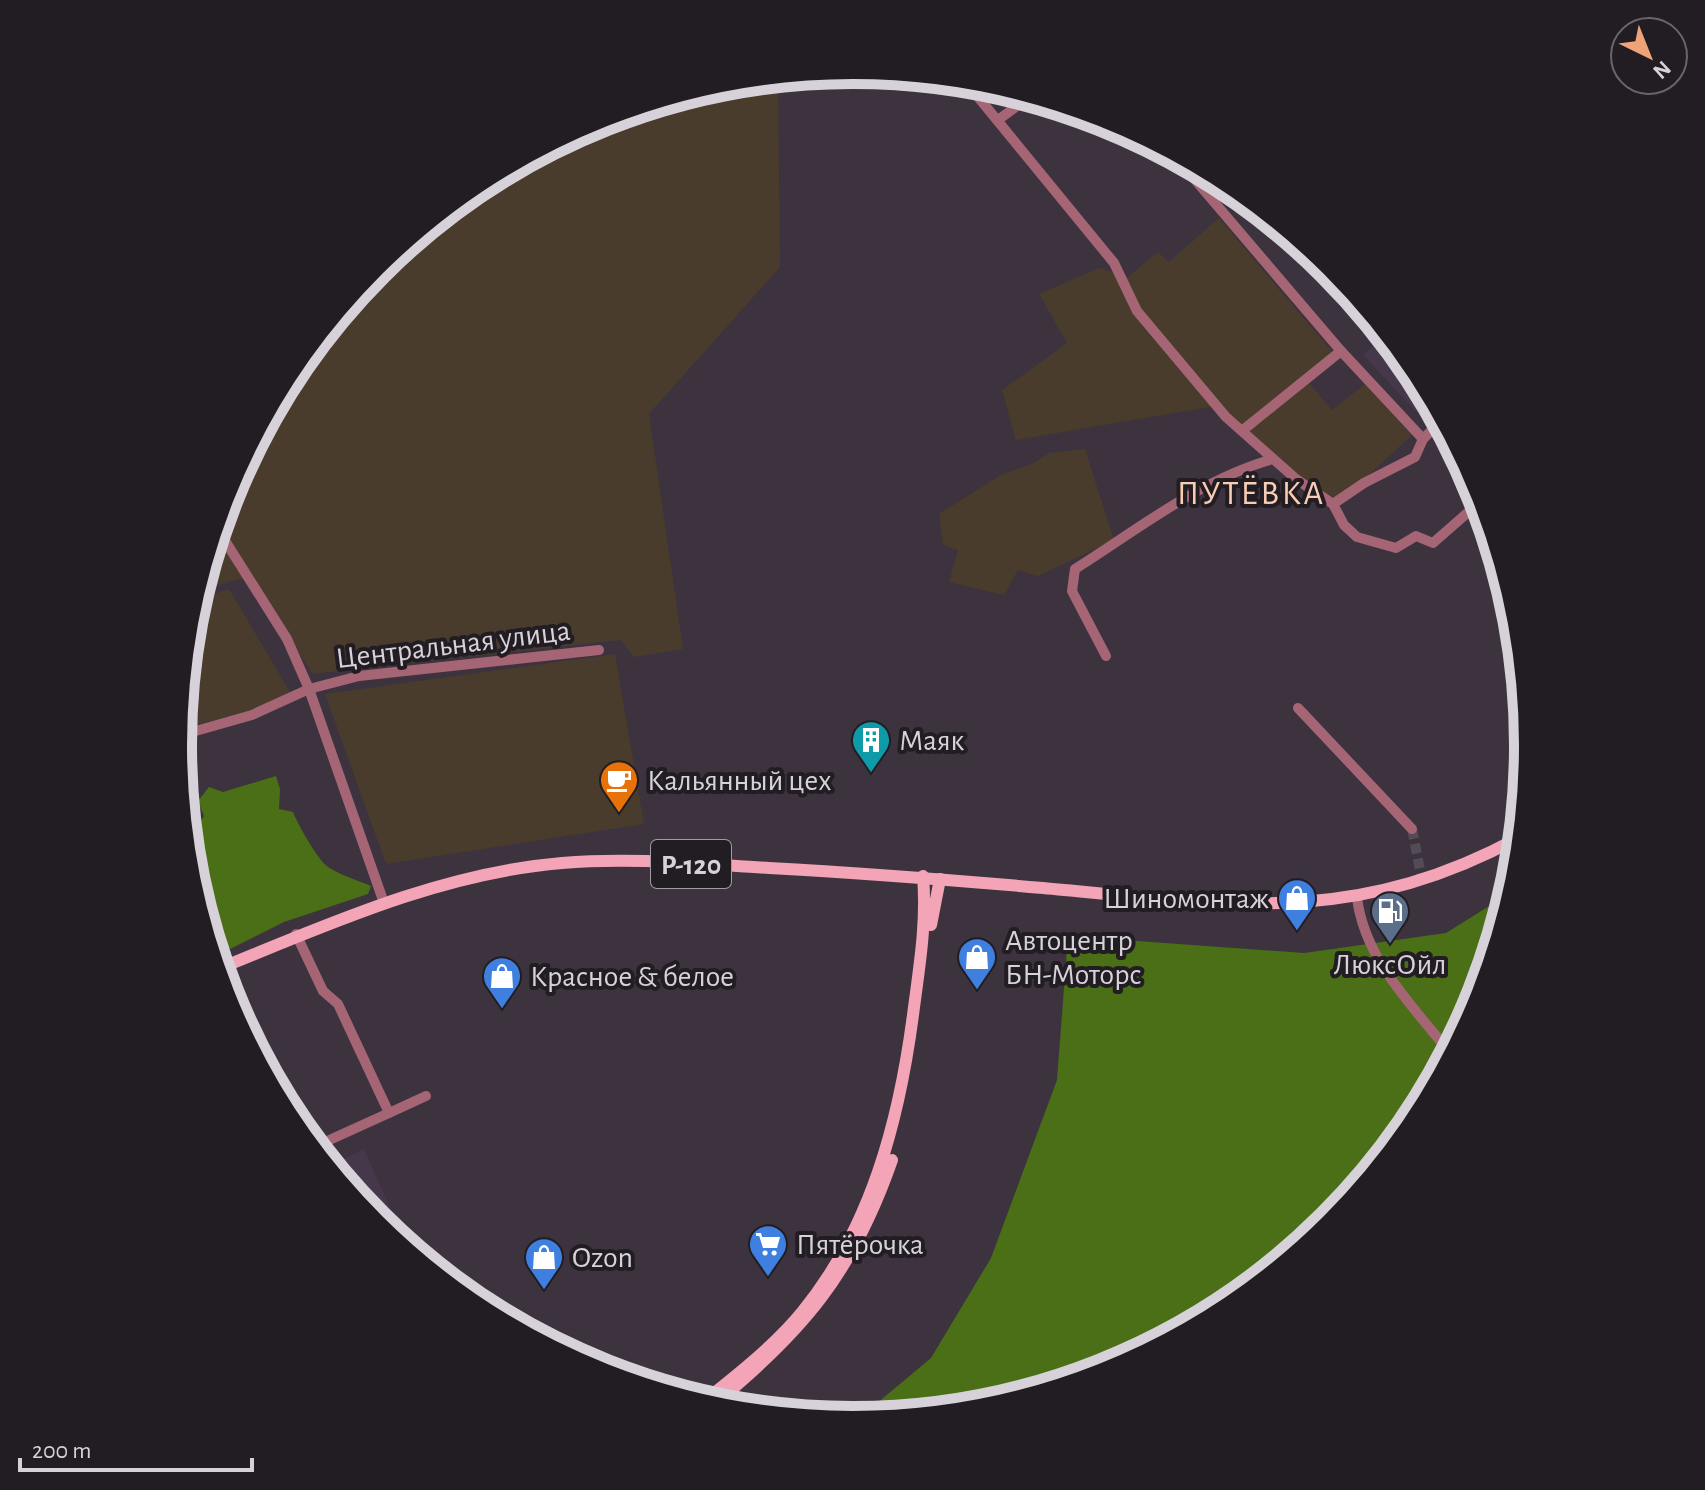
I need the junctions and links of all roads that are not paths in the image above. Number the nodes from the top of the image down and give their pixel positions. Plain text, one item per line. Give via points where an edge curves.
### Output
1 (978, 97) edge
2 (1018, 105) edge
3 (998, 120) junction
4 (1196, 181) edge
5 (1344, 355) junction
6 (1433, 429) edge
7 (1243, 430) junction
8 (1423, 439) junction
9 (1254, 441) junction
10 (1273, 459) junction
11 (1247, 466) junction
12 (1333, 504) junction
13 (1470, 511) edge
14 (225, 540) edge
15 (599, 650) dead end
16 (1106, 656) dead end
17 (309, 689) junction
18 (1298, 708) dead end
19 (192, 732) edge
20 (1412, 829) tunnel mouth
21 (1506, 844) edge
22 (923, 876) junction
23 (940, 879) junction
24 (1357, 898) junction
25 (384, 903) junction
26 (296, 934) junction
27 (230, 964) edge
28 (1442, 1043) edge
29 (426, 1096) dead end
30 (389, 1113) junction
31 (325, 1142) edge
32 (716, 1391) edge
33 (726, 1393) edge

1 - 3 street
2 - 3 street
3 - 7 street via 1114,263 1128,298 1226,417
4 - 5 street
5 - 7 street
5 - 8 street
6 - 8 street
7 - 9 street
8 - 12 street via 1415,457
9 - 10 street
9 - 11 street via 1256,449
10 - 11 street
10 - 12 street
11 - 16 street via 1075,569 1072,591
12 - 13 street via 1357,537 1396,548 1416,536 1433,543
14 - 17 street via 287,639
15 - 17 street, Центральная улица via 359,676
17 - 19 street, Центральная улица via 252,715
17 - 25 street
18 - 20 street
21 - 24 main road, Р-120 via 1440,875
22 - 23 main road, Р-120
22 - 25 main road, Р-120 via 575,862 495,872
22 - 32 main road via 926,916 906,1073 885,1157 862,1213 801,1314
23 - 24 main road, Р-120 via 1205,902 1286,904
23 - 33 main road via 905,1111 870,1218 807,1320
24 - 28 street via 1375,957
25 - 26 main road, Р-120
26 - 27 main road, Р-120
26 - 30 street via 323,991 338,1004
29 - 30 street
30 - 31 street

